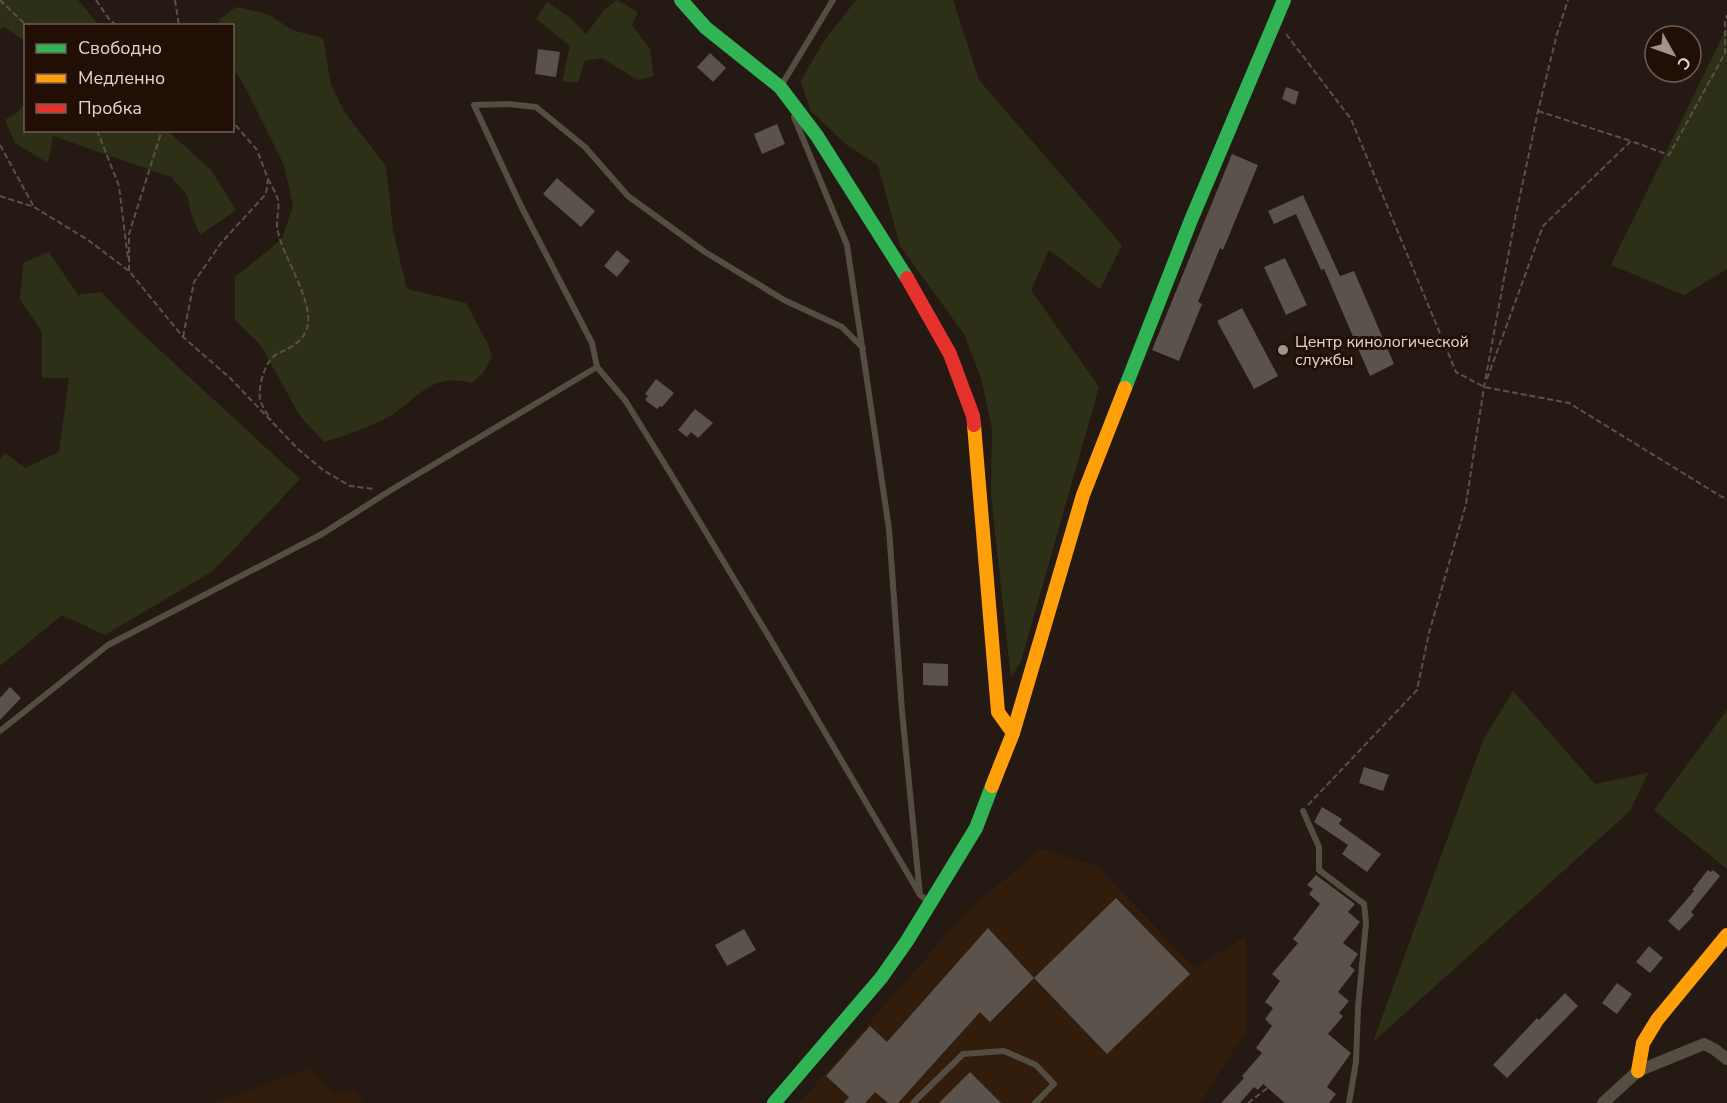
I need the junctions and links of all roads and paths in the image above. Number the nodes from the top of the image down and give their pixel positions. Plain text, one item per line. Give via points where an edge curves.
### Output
1 (0, 0) edge
2 (96, 0) edge
3 (176, 0) edge
4 (681, 0) edge
5 (833, 0) edge
6 (1284, 0) edge
7 (1568, 0) edge
8 (1727, 15) edge
9 (1276, 21) junction
10 (25, 24) edge
11 (115, 24) edge
12 (179, 24) edge
13 (780, 87) junction
14 (1538, 111) junction
15 (234, 123) edge
16 (98, 132) edge
17 (161, 132) edge
18 (1631, 141) junction
19 (0, 145) edge
20 (268, 179) junction
21 (0, 196) edge
22 (34, 207) junction
23 (129, 271) junction
24 (183, 337) junction
25 (863, 348) junction
26 (597, 367) junction
27 (1484, 387) junction
28 (272, 423) junction
29 (392, 490) junction
30 (1727, 498) edge
31 (0, 731) edge
32 (1013, 733) junction
33 (1303, 811) joint
34 (925, 899) junction
35 (1727, 935) edge
36 (1727, 1059) edge
37 (1638, 1071) junction
38 (774, 1103) edge
39 (913, 1103) edge
40 (1035, 1103) edge
41 (1248, 1103) edge
42 (1314, 1103) edge
43 (1349, 1103) edge
44 (1603, 1103) edge

1 - 10 path
2 - 11 path
3 - 12 path
4 - 13 street via 706,28
5 - 13 lane
6 - 9 street
7 - 14 path
8 - 18 path via 1725,53 1669,155
9 - 27 path via 1351,119 1456,372
9 - 32 street via 1191,220 1083,495
13 - 25 lane via 847,245
13 - 32 street via 817,136 904,274 950,354 973,416 998,712
14 - 18 path
14 - 27 path
15 - 20 path via 257,150
16 - 23 path via 119,186
17 - 23 path via 129,234
18 - 27 path via 1543,226
19 - 22 path
20 - 24 path via 267,194 221,243 194,282
20 - 28 path via 278,201 278,234 307,305 308,326 299,342 275,355 266,367 260,401
21 - 22 path
22 - 23 path
23 - 24 path
24 - 28 path via 230,378
25 - 26 lane via 842,327 784,300 705,252 628,196 585,147 536,107 474,105 592,343
25 - 34 lane via 889,529 902,711
26 - 29 lane
26 - 34 lane via 625,400 669,471
27 - 30 path via 1569,403
27 - 33 path via 1466,504 1428,633 1417,690
28 - 29 path via 323,470 350,486
29 - 31 lane via 322,534 108,645
32 - 34 street via 976,828
33 - 43 lane via 1319,847 1319,870 1364,904 1356,1062
34 - 38 street via 881,978
35 - 37 street via 1657,1020 1643,1043
36 - 37 street via 1704,1044
37 - 44 street
39 - 40 lane via 963,1054 1004,1051 1036,1065 1054,1084
41 - 42 path via 1278,1080 1290,1082

